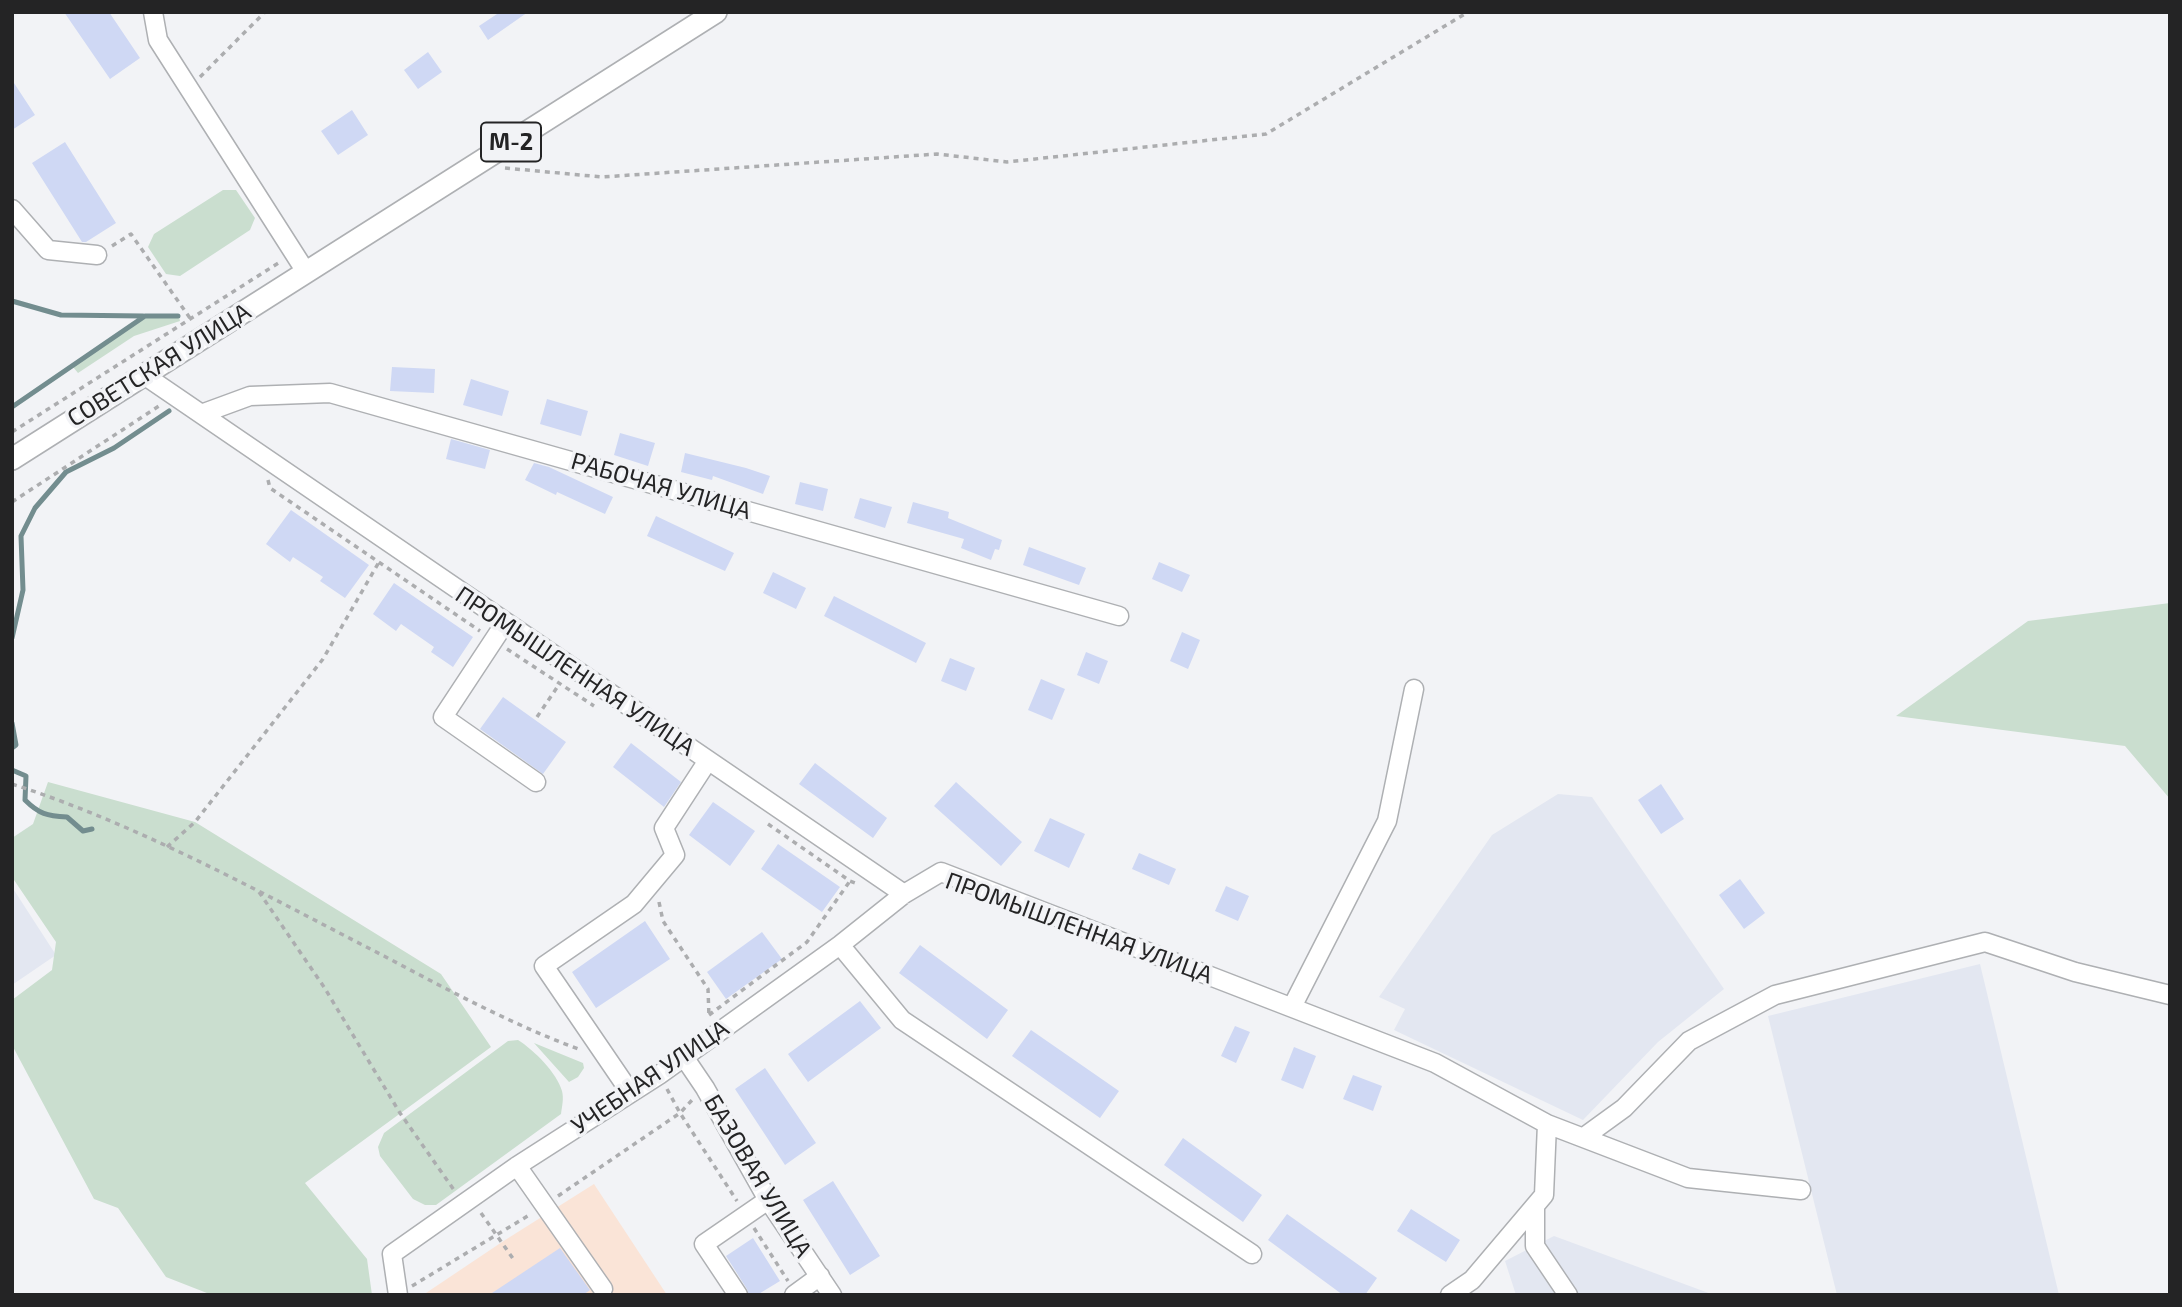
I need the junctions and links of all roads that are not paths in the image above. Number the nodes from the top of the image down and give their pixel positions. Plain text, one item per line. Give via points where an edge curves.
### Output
1 (153, 12) edge
2 (716, 12) edge
3 (12, 209) edge
4 (97, 255) road end
5 (306, 272) junction
6 (144, 375) junction
7 (201, 414) junction
8 (12, 459) edge
9 (1119, 615) dead end
10 (505, 622) junction
11 (1414, 689) dead end
12 (707, 762) junction
13 (536, 782) dead end
14 (904, 894) junction
15 (840, 945) junction
16 (2170, 995) edge
17 (1292, 1007) junction
18 (684, 1058) junction
19 (630, 1092) junction
20 (1547, 1124) junction
21 (1584, 1138) junction
22 (517, 1166) junction
23 (1801, 1190) dead end
24 (768, 1200) junction
25 (1535, 1206) junction
26 (1252, 1254) dead end
27 (820, 1276) junction
28 (603, 1289) dead end
29 (795, 1294) edge
30 (398, 1295) edge
31 (738, 1295) edge
32 (832, 1295) edge
33 (1450, 1295) edge
34 (1568, 1295) edge

1 - 5 street via 158,40
2 - 5 main road, М-2
3 - 4 street via 48,250
5 - 6 main road, СОВЕТСКАЯ УЛИЦА
6 - 7 street, ПРОМЫШЛЕННАЯ УЛИЦА
6 - 8 main road, СОВЕТСКАЯ УЛИЦА
7 - 9 street, РАБОЧАЯ УЛИЦА via 250,396 330,393
7 - 10 street, ПРОМЫШЛЕННАЯ УЛИЦА
10 - 12 street, ПРОМЫШЛЕННАЯ УЛИЦА
10 - 13 street via 443,717
11 - 17 street via 1387,821
12 - 14 street, ПРОМЫШЛЕННАЯ УЛИЦА
12 - 19 street via 664,828 675,855 634,904 544,965
14 - 15 street, УЧЕБНАЯ УЛИЦА
14 - 17 street, ПРОМЫШЛЕННАЯ УЛИЦА via 941,872
15 - 18 street, УЧЕБНАЯ УЛИЦА
15 - 26 street via 902,1020
16 - 21 street via 2075,972 1985,942 1775,995 1689,1041 1624,1108
17 - 20 street, ПРОМЫШЛЕННАЯ УЛИЦА via 1435,1063
18 - 19 street, УЧЕБНАЯ УЛИЦА
18 - 24 street, БАЗОВАЯ УЛИЦА
19 - 22 street, УЧЕБНАЯ УЛИЦА
20 - 21 street, ПРОМЫШЛЕННАЯ УЛИЦА
20 - 25 street via 1544,1195
21 - 23 street, ПРОМЫШЛЕННАЯ УЛИЦА via 1688,1178
22 - 28 street
22 - 30 street, УЧЕБНАЯ УЛИЦА via 393,1254
24 - 27 street, БАЗОВАЯ УЛИЦА
24 - 31 street via 705,1244
25 - 33 street via 1472,1280
25 - 34 street via 1535,1246
27 - 29 street
27 - 32 street, БАЗОВАЯ УЛИЦА

